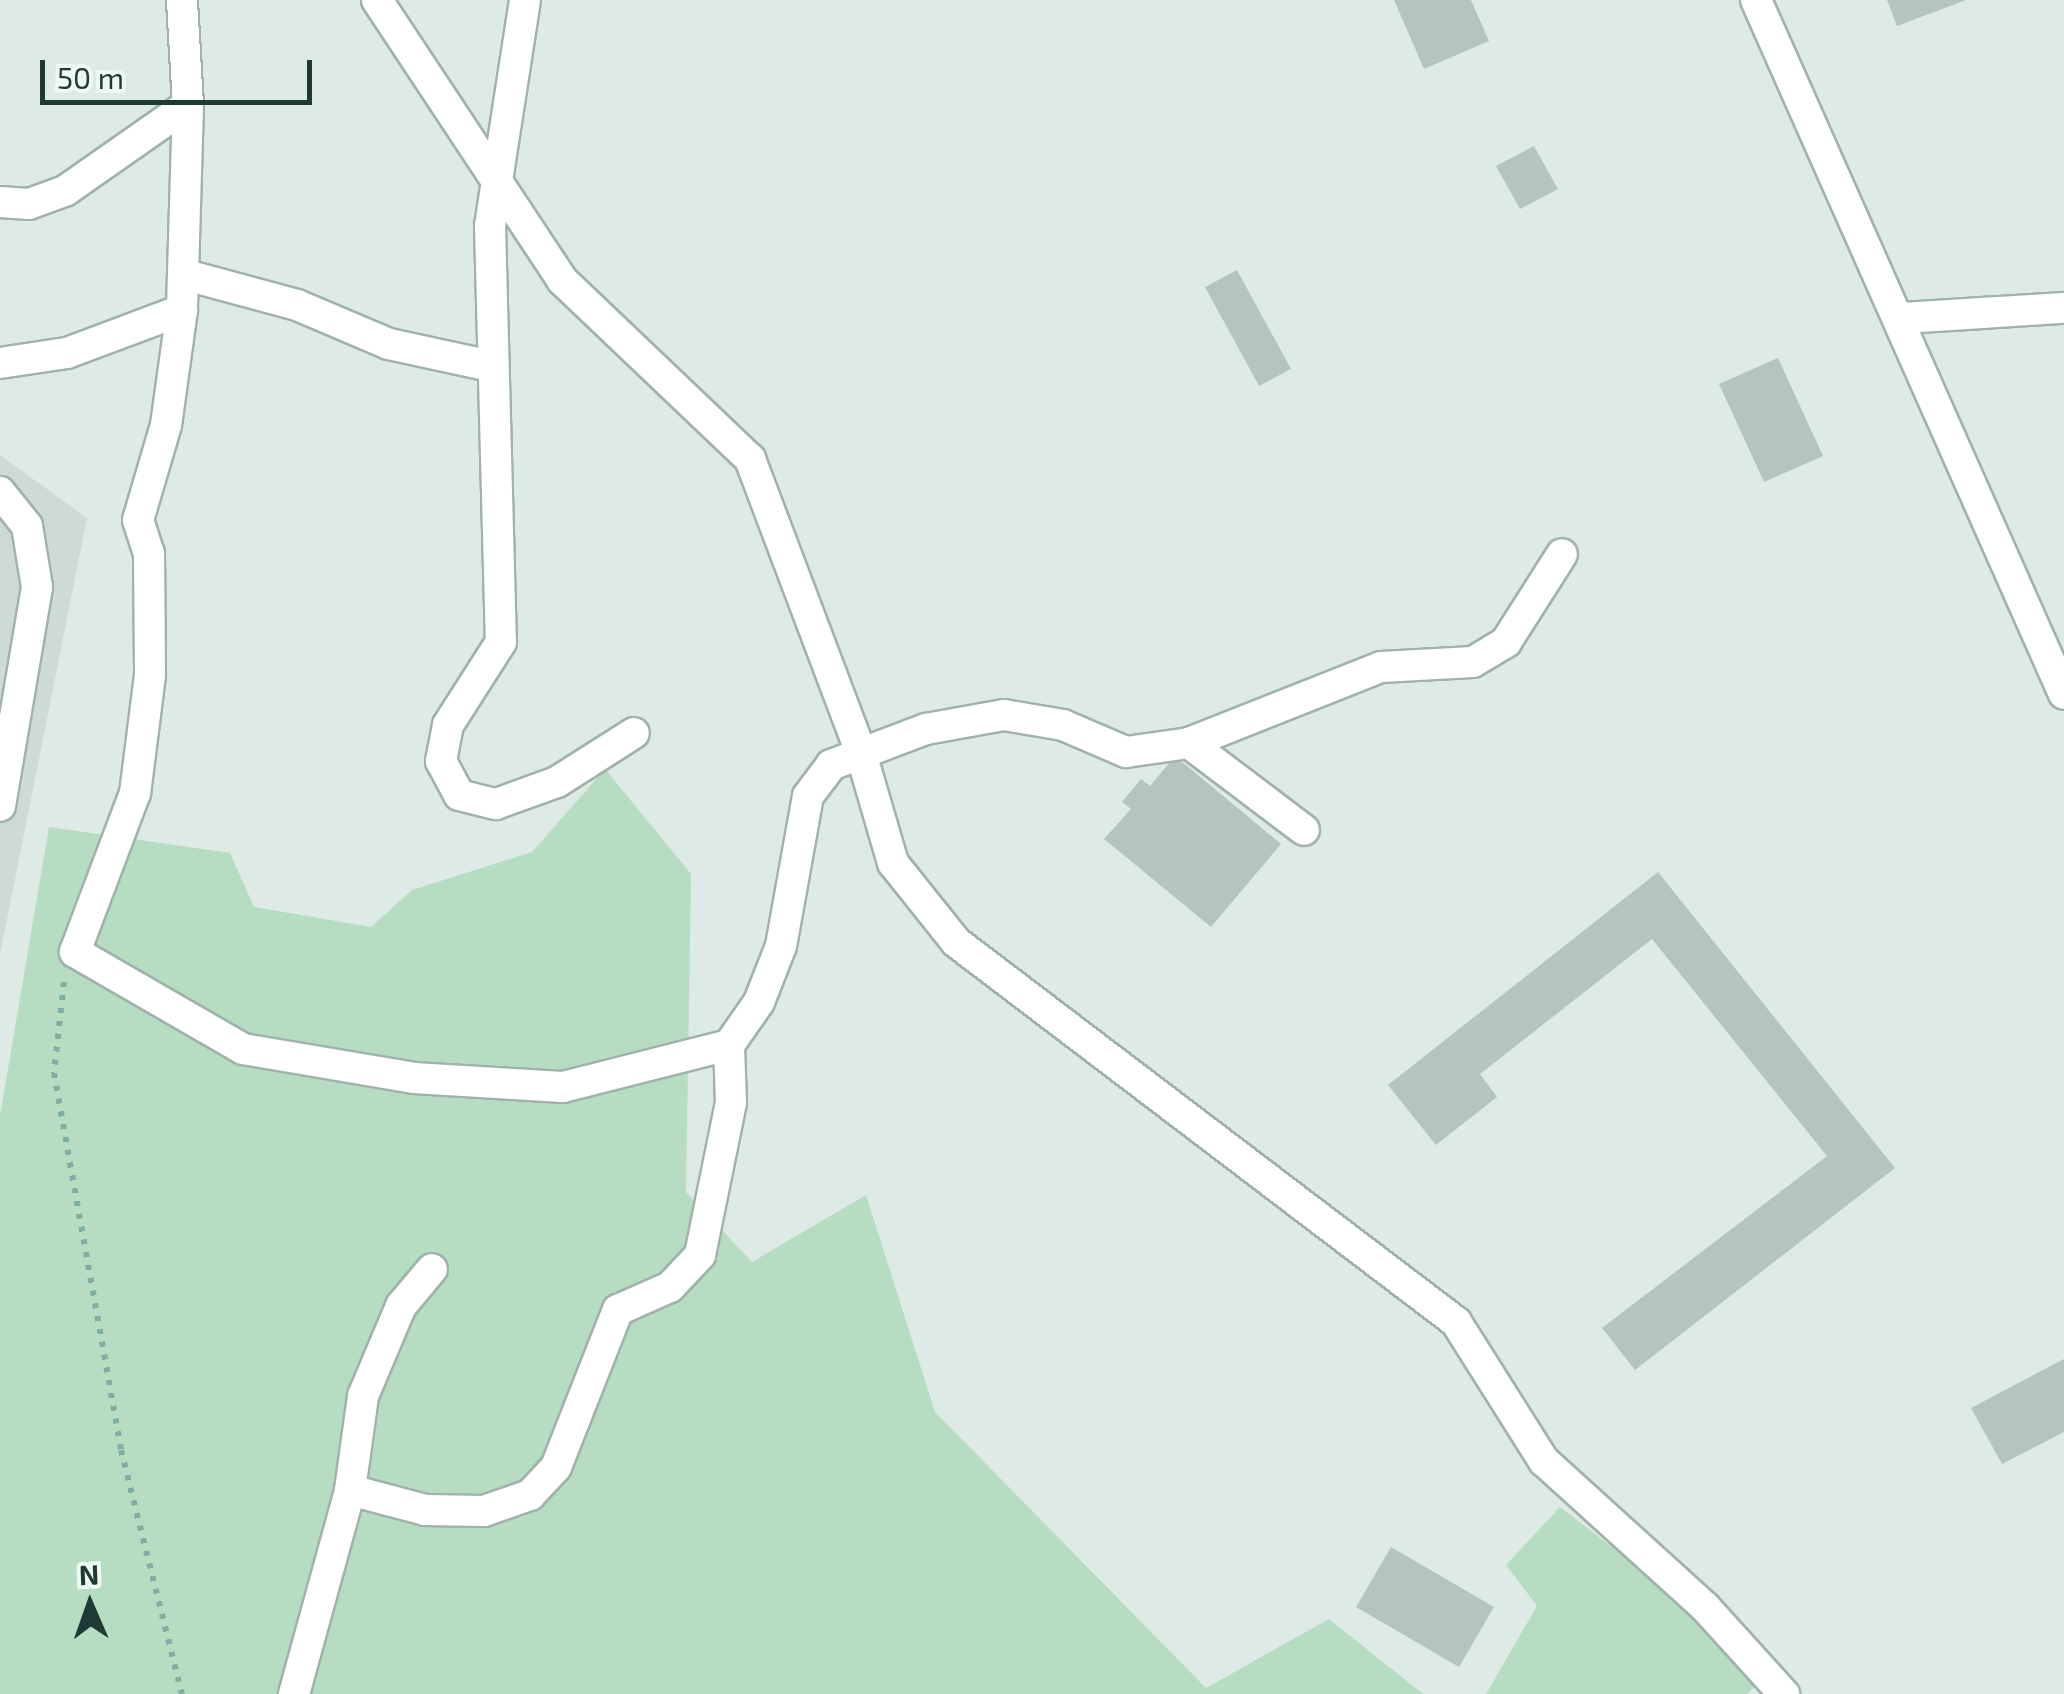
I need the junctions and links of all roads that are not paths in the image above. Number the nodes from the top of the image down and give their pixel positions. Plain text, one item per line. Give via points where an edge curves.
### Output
1 (182, 0) edge
2 (376, 0) edge
3 (525, 0) edge
4 (1756, 0) edge
5 (188, 104) junction
6 (492, 182) junction
7 (0, 202) edge
8 (186, 275) junction
9 (2064, 308) edge
10 (182, 310) junction
11 (1902, 318) junction
12 (0, 362) edge
13 (490, 366) junction
14 (0, 492) edge
15 (1562, 554) dead end
16 (2064, 694) edge
17 (634, 733) dead end
18 (1188, 743) junction
19 (860, 750) junction
20 (0, 806) edge
21 (1304, 830) dead end
22 (730, 1045) junction
23 (432, 1269) dead end
24 (350, 1490) junction
25 (294, 1694) edge
26 (1784, 1694) edge

1 - 5 street
2 - 6 street
3 - 6 street
4 - 11 street
5 - 7 street via 65,192 28,204
5 - 8 street
6 - 13 street
6 - 19 street via 562,280 750,460
8 - 10 street
8 - 13 street via 297,305 389,344
9 - 11 street
10 - 12 street via 67,353
10 - 22 street via 166,425 138,520 149,553 150,674 135,793 74,952 242,1049 414,1078 563,1087
11 - 16 street
13 - 17 street via 501,642 448,725 441,761 459,795 496,804 557,782
14 - 20 street via 26,526 37,587
15 - 18 street via 1506,642 1473,662 1380,666
18 - 19 street via 1126,752 1063,725 1004,715
18 - 21 street
19 - 22 street via 831,765 808,796 782,946 759,1002
19 - 26 street via 893,863 956,942 1456,1322 1544,1461 1705,1607
22 - 24 street via 732,1103 700,1255 670,1286 618,1310 556,1467 530,1494 484,1511 425,1510
23 - 24 street via 401,1306 362,1396
24 - 25 street

